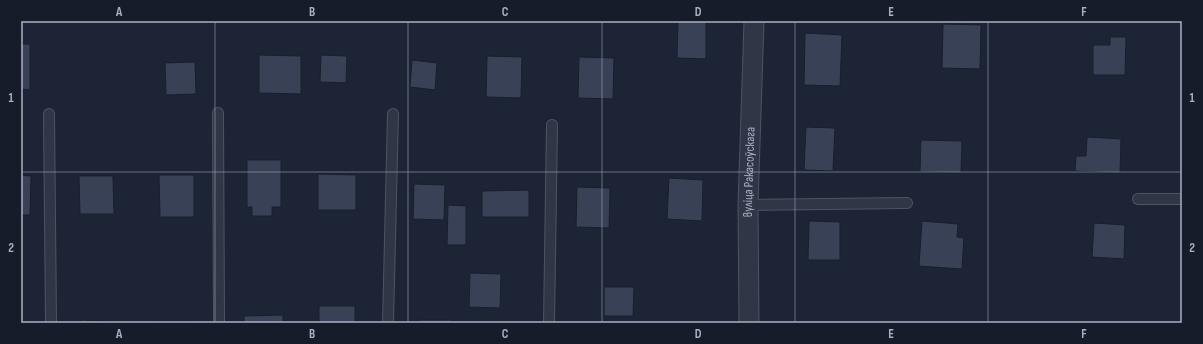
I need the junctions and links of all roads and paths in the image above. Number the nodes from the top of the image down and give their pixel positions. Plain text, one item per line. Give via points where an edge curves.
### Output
1 (754, 21) edge
2 (218, 113) dead end
3 (49, 114) dead end
4 (393, 114) dead end
5 (552, 125) dead end
6 (1138, 199) dead end
7 (1182, 199) edge
8 (907, 203) dead end
9 (748, 205) junction
10 (51, 323) edge
11 (219, 323) edge
12 (388, 323) edge
13 (549, 323) edge
14 (749, 323) edge

1 - 9 street, вуліца Ракасоўскага
2 - 11 lane
3 - 10 lane
4 - 12 lane
5 - 13 lane
6 - 7 lane
8 - 9 lane
9 - 14 street, вуліца Ракасоўскага

